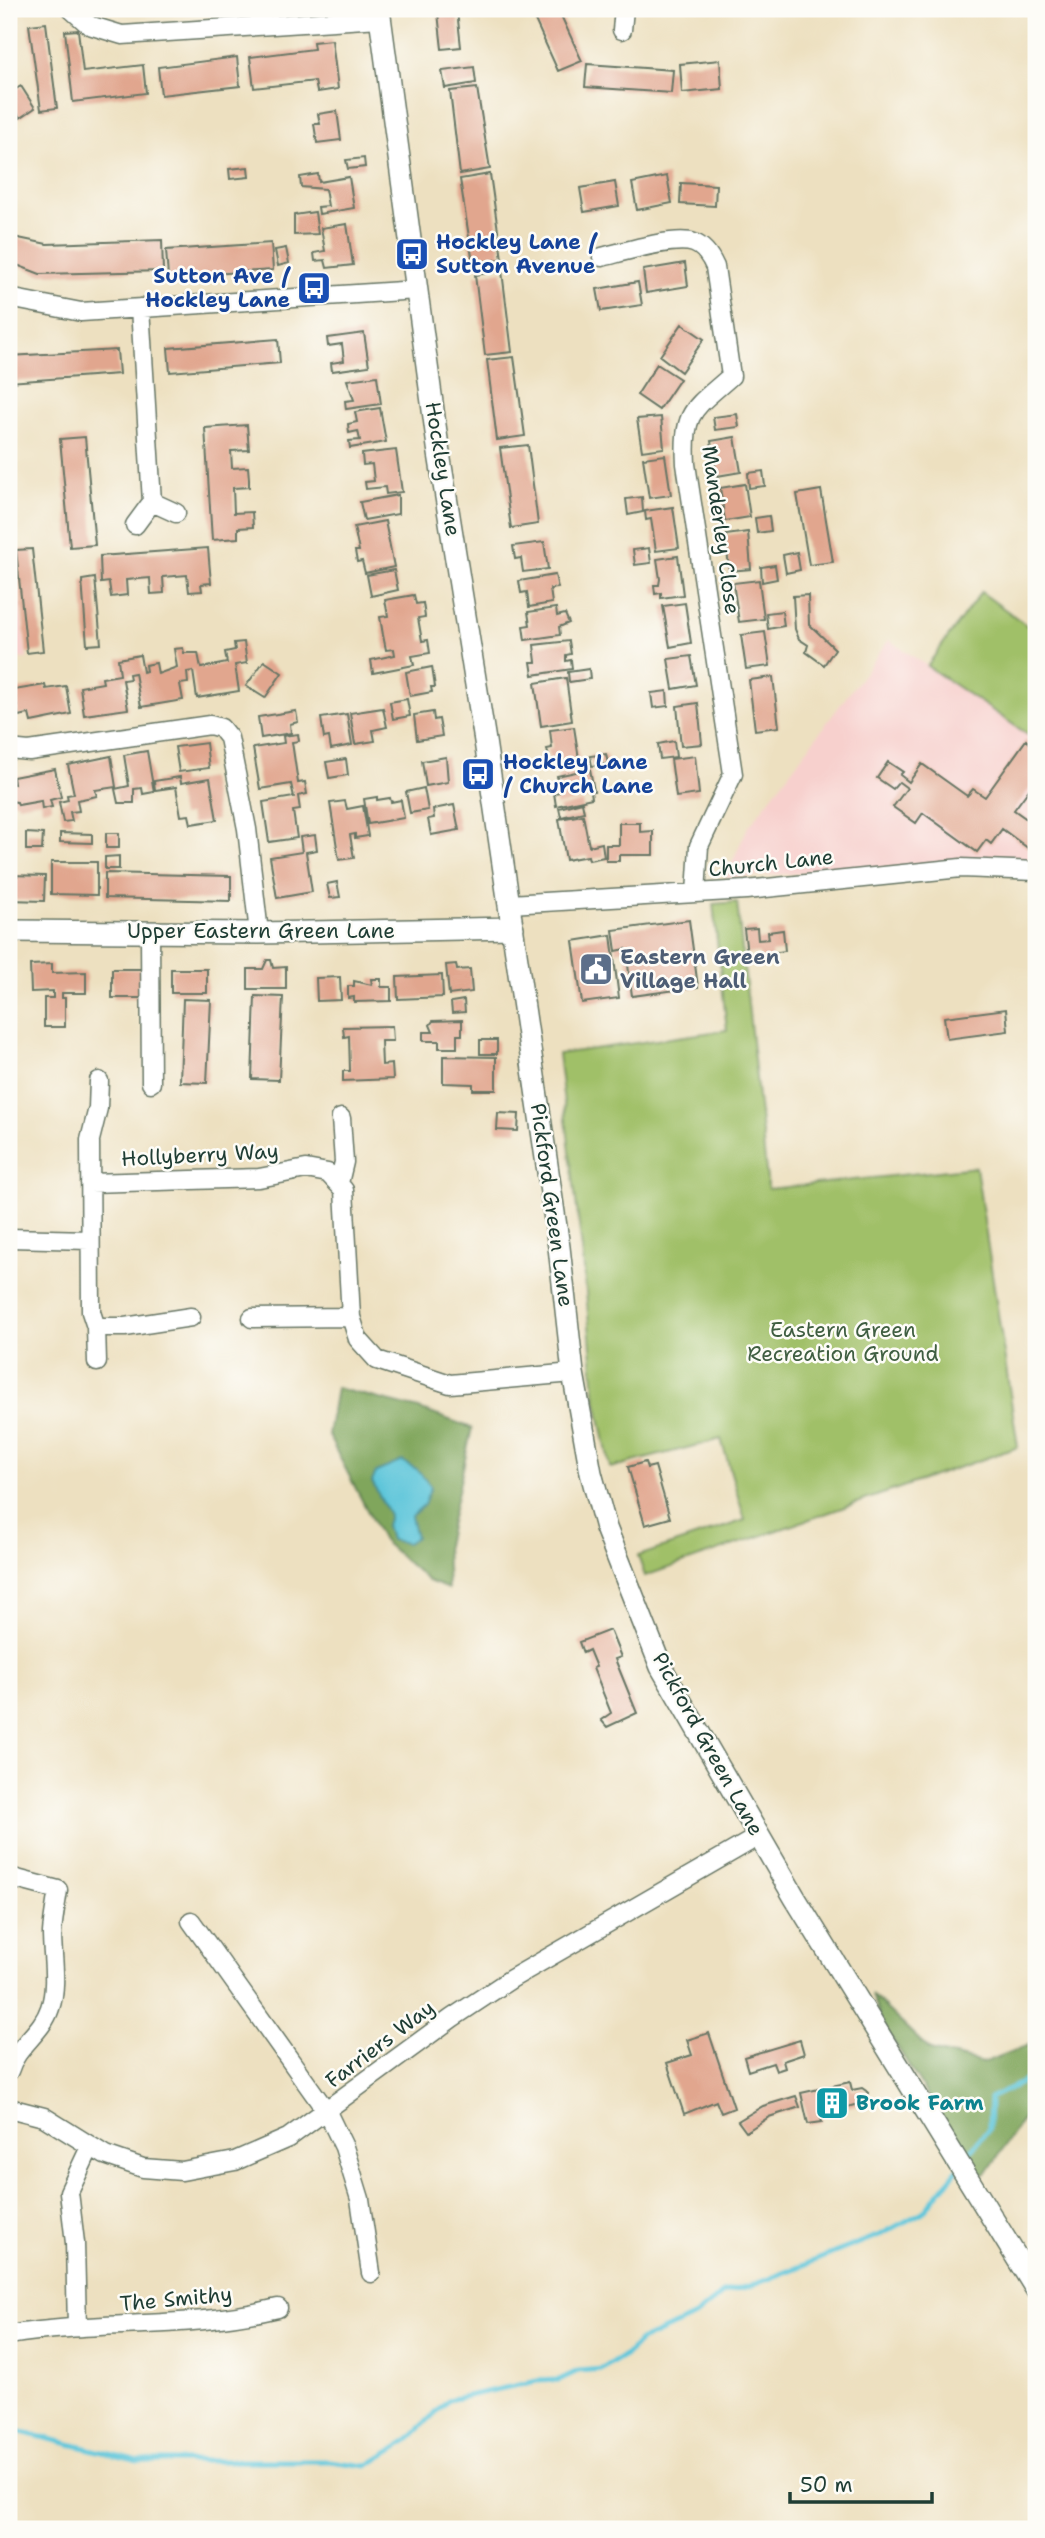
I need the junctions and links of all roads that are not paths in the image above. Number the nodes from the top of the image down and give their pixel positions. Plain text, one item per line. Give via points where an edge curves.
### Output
1 (71, 9) edge
2 (624, 9) edge
3 (379, 14) edge
4 (622, 30) dead end
5 (602, 257) dead end
6 (417, 290) junction
7 (9, 298) edge
8 (140, 308) junction
9 (152, 502) junction
10 (176, 513) dead end
11 (135, 525) dead end
12 (9, 749) edge
13 (1036, 871) edge
14 (696, 893) junction
15 (510, 904) junction
16 (513, 928) junction
17 (9, 931) edge
18 (150, 933) junction
19 (259, 933) junction
20 (99, 1082) dead end
21 (151, 1083) dead end
22 (341, 1118) dead end
23 (90, 1183) junction
24 (339, 1183) junction
25 (9, 1238) edge
26 (89, 1240) junction
27 (191, 1317) dead end
28 (351, 1317) junction
29 (252, 1318) dead end
30 (96, 1327) junction
31 (97, 1362) dead end
32 (573, 1373) junction
33 (759, 1836) junction
34 (9, 1877) edge
35 (191, 1921) dead end
36 (9, 2071) edge
37 (9, 2108) edge
38 (327, 2112) junction
39 (90, 2147) junction
40 (371, 2273) dead end
41 (1036, 2289) edge
42 (278, 2308) dead end
43 (77, 2327) junction
44 (9, 2335) edge

1 - 3 street via 89,24 122,35
2 - 4 street
3 - 6 street, Hockley Lane
5 - 14 street, Manderley Close via 676,242 694,243 708,253 715,267 723,321 731,376 688,419 685,436 733,774 699,846
6 - 8 street
6 - 15 street, Hockley Lane
7 - 8 street via 81,312
8 - 9 street
9 - 10 street
9 - 11 street
12 - 19 street via 29,751 210,725 221,728 229,738 247,829
13 - 14 street, Church Lane via 961,868
14 - 15 street, Church Lane
15 - 16 street, Hockley Lane
16 - 19 street, Upper Eastern Green Lane
16 - 32 street, Pickford Green Lane
17 - 18 street, Upper Eastern Green Lane
18 - 19 street, Upper Eastern Green Lane
18 - 21 street
20 - 23 street via 90,1140
22 - 24 street via 344,1162
23 - 24 street, Hollyberry Way via 259,1178 306,1169 328,1173
23 - 26 street
24 - 28 street via 345,1199
25 - 26 street
26 - 30 street via 91,1312
27 - 30 street
28 - 29 street
28 - 32 street via 358,1339 377,1360 440,1382 462,1385
30 - 31 street
32 - 33 street, Pickford Green Lane via 606,1528 661,1667
33 - 38 street, Farriers Way via 511,1979
33 - 41 street, Pickford Green Lane
34 - 36 street via 58,1890 50,2010 20,2048
35 - 38 street
37 - 39 street, Farriers Way via 44,2117
38 - 39 street, Farriers Way via 257,2153 197,2170 143,2168
38 - 40 street via 360,2199
39 - 43 street via 69,2192
42 - 43 street, The Smithy via 232,2319
43 - 44 street, The Smithy

